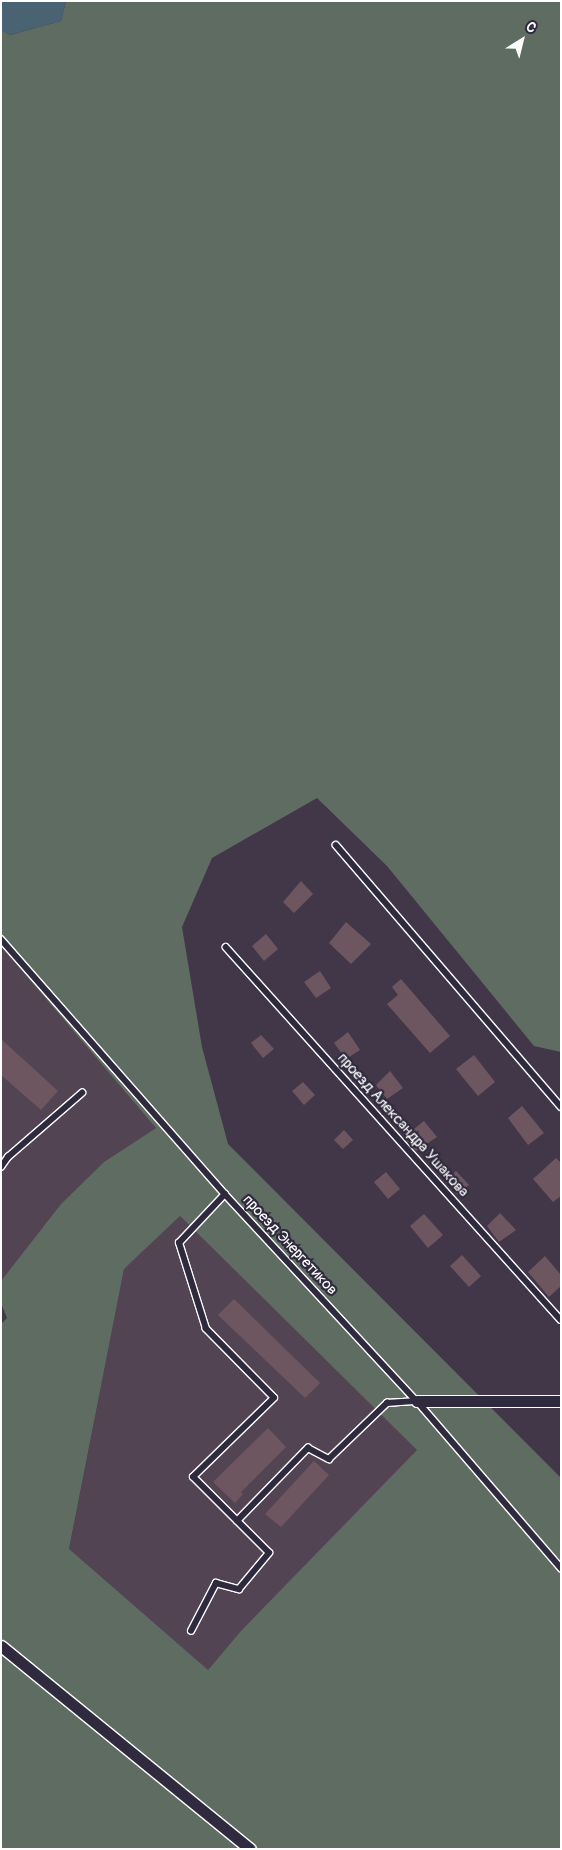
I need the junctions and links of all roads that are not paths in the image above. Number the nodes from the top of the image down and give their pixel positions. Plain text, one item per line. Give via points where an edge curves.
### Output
1 (336, 845) dead end
2 (1, 939) edge
3 (226, 947) dead end
4 (82, 1093) dead end
5 (561, 1107) edge
6 (1, 1167) edge
7 (225, 1194) junction
8 (561, 1320) edge
9 (417, 1401) junction
10 (561, 1401) edge
11 (237, 1521) junction
12 (561, 1568) edge
13 (191, 1631) dead end
14 (1, 1646) edge
15 (250, 1849) edge

1 - 5 lane
2 - 7 lane, проезд Энергетиков
3 - 8 lane, проезд Александра Ушакова
4 - 6 lane via 8,1157
7 - 9 lane, проезд Энергетиков
7 - 11 lane via 178,1243 206,1329 274,1398 193,1477
9 - 10 street
9 - 11 lane via 387,1403 329,1459 308,1448
9 - 12 lane, проезд Энергетиков
11 - 13 lane via 269,1553 239,1589 216,1583
14 - 15 street

